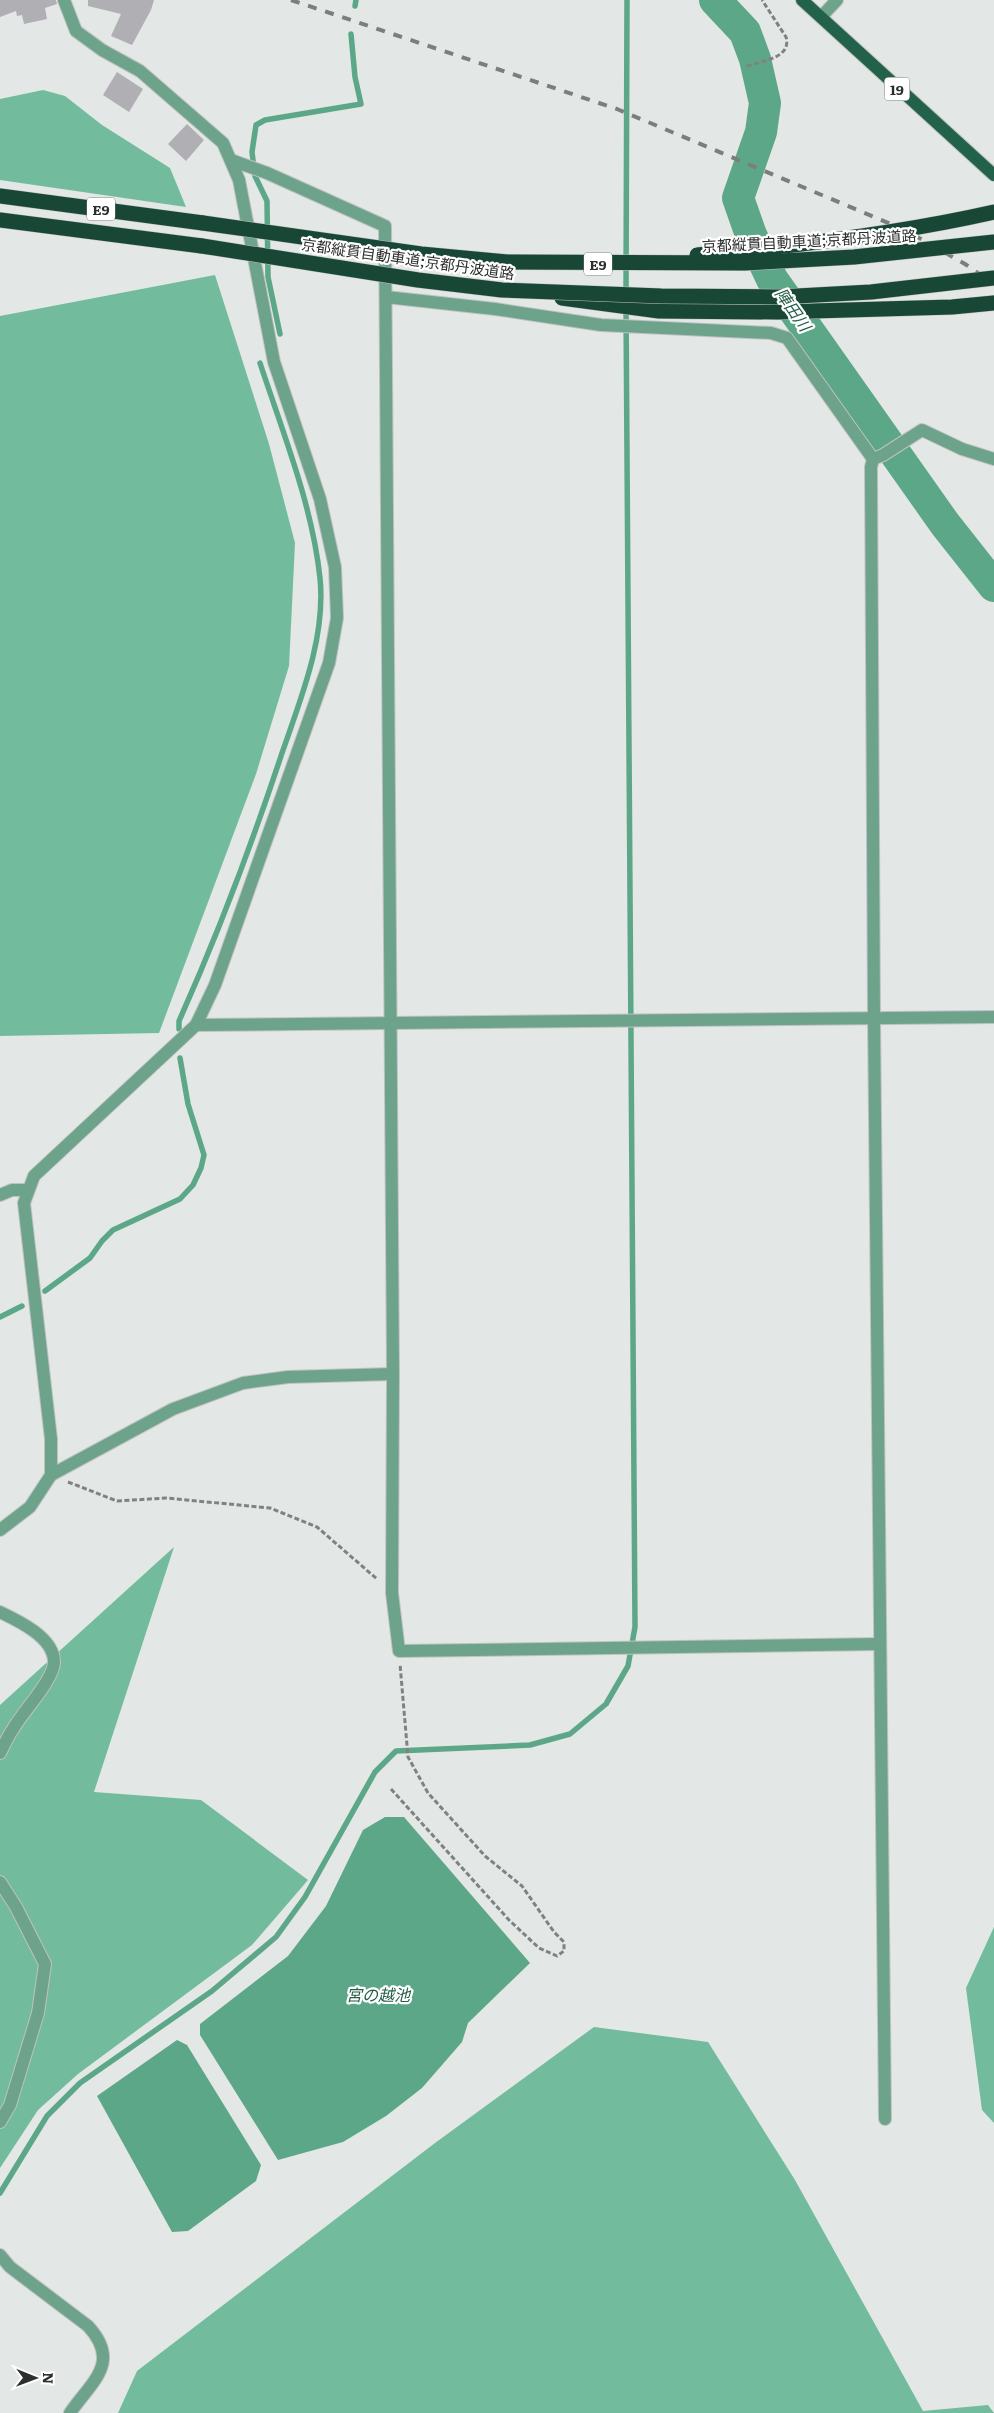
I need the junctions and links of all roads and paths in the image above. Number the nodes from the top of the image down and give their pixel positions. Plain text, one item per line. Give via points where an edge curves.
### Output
1 (64, 0) edge
2 (762, 0) edge
3 (802, 0) edge
4 (837, 0) edge
5 (821, 17) junction
6 (747, 66) dead end
7 (236, 161) junction
8 (994, 175) edge
9 (0, 196) edge
10 (994, 212) edge
11 (0, 220) edge
12 (994, 242) edge
13 (601, 264) junction
14 (994, 278) edge
15 (502, 290) junction
16 (386, 297) junction
17 (994, 303) edge
18 (878, 457) junction
19 (994, 459) edge
20 (994, 1017) edge
21 (874, 1018) junction
22 (390, 1023) junction
23 (196, 1025) junction
24 (28, 1190) junction
25 (0, 1195) edge
26 (393, 1374) junction
27 (51, 1476) junction
28 (0, 1530) edge
29 (392, 1593) junction
30 (0, 1612) edge
31 (880, 1644) junction
32 (399, 1651) junction
33 (0, 1753) edge
34 (391, 1789) dead end
35 (0, 1882) edge
36 (885, 2119) dead end
37 (0, 2122) edge
38 (0, 2255) edge
39 (70, 2413) edge

1 - 7 street via 76,31 140,71 222,143
2 - 6 path via 788,44 780,55
3 - 5 main road, 19
4 - 5 street
5 - 8 main road, 19
7 - 16 street via 385,226
7 - 23 street via 274,362 320,499 335,567 336,618 329,663 215,985
9 - 13 highway, 京都縦貫自動車道;京都丹波道路 / E9, bridge via 421,254 507,262
10 - 13 highway, bridge via 780,247
11 - 15 highway, 京都縦貫自動車道;京都丹波道路 / E9, bridge
12 - 13 highway, 京都縦貫自動車道;京都丹波道路 / E9, bridge via 854,257 755,263
14 - 15 highway, 京都縦貫自動車道;京都丹波道路 / E9, bridge via 870,292 779,297
15 - 17 highway, bridge via 659,310 778,312
16 - 18 street via 614,326 771,333 787,338
16 - 22 street
18 - 19 street via 922,430 962,449
18 - 21 street via 871,477
20 - 21 street
21 - 22 street
21 - 31 street
22 - 23 street
22 - 26 street
23 - 24 street via 34,1176
24 - 25 street via 12,1190
24 - 27 street via 24,1203 51,1439
26 - 27 street via 288,1377 243,1383 173,1409
26 - 29 street
27 - 28 street via 30,1507
27 - 29 path via 117,1501 166,1498 270,1508 317,1527
29 - 32 street
30 - 33 street via 43,1639 52,1652 54,1664
31 - 32 street
31 - 36 street
32 - 34 path via 408,1757 428,1793 485,1856 522,1886 564,1942 564,1951 558,1956 539,1948 509,1920
35 - 37 street via 45,1964 36,2021 10,2105
38 - 39 street via 10,2267 99,2337 104,2352 102,2369

